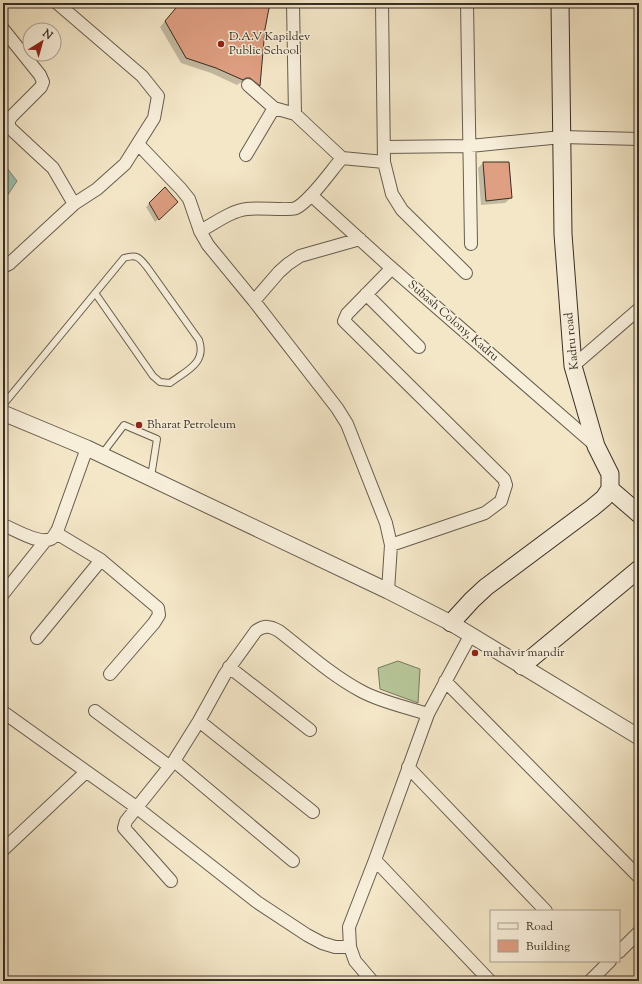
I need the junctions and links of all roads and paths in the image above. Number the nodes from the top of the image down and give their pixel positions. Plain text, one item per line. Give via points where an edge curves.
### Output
1 (57, 3) edge
2 (293, 3) edge
3 (382, 3) edge
4 (467, 3) edge
5 (560, 3) edge
6 (3, 28) edge
7 (248, 85) dead end
8 (274, 108) junction
9 (8, 112) edge
10 (295, 114) junction
11 (562, 137) junction
12 (639, 139) edge
13 (139, 145) junction
14 (470, 146) junction
15 (384, 147) junction
16 (246, 155) dead end
17 (342, 158) junction
18 (384, 162) junction
19 (311, 195) junction
20 (74, 204) junction
21 (200, 231) junction
22 (360, 239) junction
23 (471, 244) dead end
24 (3, 267) edge
25 (392, 268) junction
26 (466, 273) dead end
27 (95, 293) junction
28 (366, 294) junction
29 (254, 301) junction
30 (639, 309) edge
31 (418, 347) dead end
32 (573, 366) junction
33 (3, 405) edge
34 (3, 412) edge
35 (596, 446) junction
36 (86, 448) junction
37 (102, 455) junction
38 (151, 478) junction
39 (610, 488) junction
40 (639, 514) edge
41 (3, 524) edge
42 (56, 533) junction
43 (46, 540) junction
44 (391, 545) junction
45 (101, 560) junction
46 (639, 569) edge
47 (388, 591) junction
48 (3, 594) edge
49 (451, 623) junction
50 (471, 634) junction
51 (37, 638) dead end
52 (522, 666) junction
53 (230, 667) junction
54 (110, 674) dead end
55 (445, 681) junction
56 (95, 711) dead end
57 (3, 712) edge
58 (428, 714) junction
59 (199, 721) junction
60 (310, 730) dead end
61 (639, 737) edge
62 (172, 763) junction
63 (408, 768) junction
64 (86, 772) junction
65 (136, 807) junction
66 (313, 812) dead end
67 (3, 850) edge
68 (375, 860) junction
69 (293, 861) dead end
70 (639, 877) edge
71 (171, 881) dead end
72 (545, 910) edge
73 (638, 934) edge
74 (350, 947) junction
75 (620, 951) edge
76 (602, 964) edge
77 (372, 981) edge
78 (490, 981) edge
79 (590, 981) edge

1 - 13 street via 142,76 158,96 154,118
2 - 10 street
3 - 15 street
4 - 14 street
5 - 11 main road, Kadru road
6 - 9 street via 43,82 41,87
7 - 8 street
8 - 10 street
8 - 16 street
9 - 20 street via 11,130 53,168
10 - 17 street
11 - 12 street
11 - 14 street
11 - 32 main road, Kadru road via 563,234
13 - 20 street via 125,164 97,189
13 - 21 street via 189,198
14 - 15 street
14 - 23 street
15 - 18 street
17 - 18 street
17 - 19 street
18 - 26 street via 392,194 402,210
19 - 21 street via 294,209 246,209 235,212
19 - 22 street, Subash Colony, Kadru
20 - 24 street
21 - 29 street via 208,245
22 - 25 street, Subash Colony, Kadru
22 - 29 street via 300,256 279,272
25 - 28 street
25 - 35 street, Subash Colony, Kadru
27 - 27 lane via 153,376 160,382 170,383 195,365 201,357 202,348 199,340 139,257 124,258
27 - 33 lane
28 - 31 street
28 - 44 street via 344,321 504,479 506,485 501,501 485,513
29 - 44 street via 347,424 386,523
30 - 32 street
32 - 35 main road, Kadru road
34 - 36 street
35 - 39 main road, Kadru road via 610,474
36 - 37 street
36 - 42 street
37 - 38 street
37 - 38 lane via 124,425 156,439
38 - 47 street
39 - 40 main road
39 - 49 main road via 604,498 592,508 486,587
41 - 43 street via 37,540
42 - 43 street
42 - 45 street
43 - 48 street
44 - 47 street
45 - 51 street
45 - 54 street via 151,601 158,608 159,615
46 - 52 main road
47 - 49 street
49 - 50 street
50 - 52 street
50 - 55 street
52 - 61 street
53 - 58 street via 256,631 263,626 271,626 344,681 381,699
53 - 59 street
53 - 60 street
55 - 58 street
55 - 70 street
56 - 62 street
57 - 64 street
58 - 63 street
59 - 62 street
59 - 66 street
62 - 65 street
62 - 69 street
63 - 68 street
63 - 72 street
64 - 65 street
64 - 67 street
65 - 71 street via 124,828
65 - 74 street via 234,885 307,936 335,947
68 - 74 street via 349,927
68 - 78 street
73 - 75 street
74 - 77 street via 355,961
76 - 79 street

